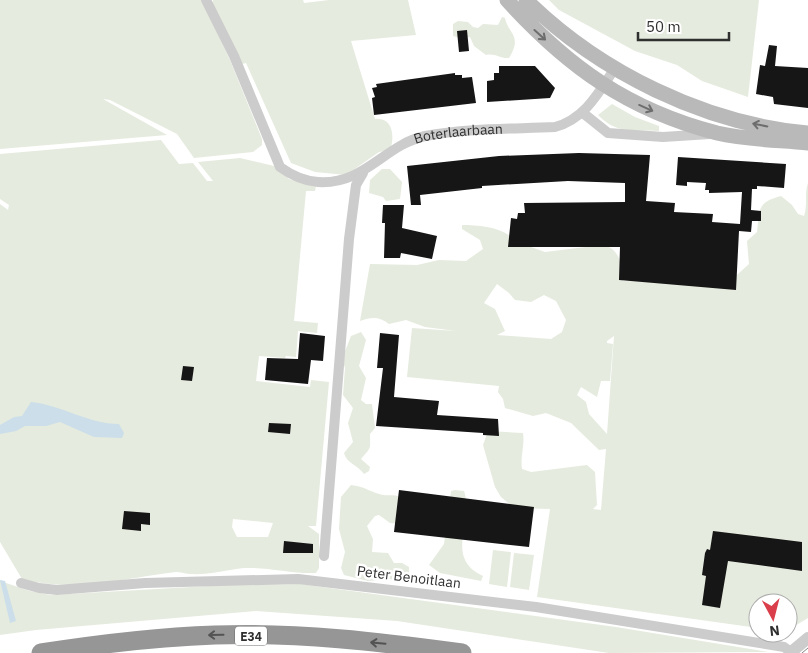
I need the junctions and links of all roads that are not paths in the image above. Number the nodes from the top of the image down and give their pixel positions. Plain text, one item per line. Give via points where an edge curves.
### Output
1 (206, 0) edge
2 (507, 0) edge
3 (526, 0) edge
4 (615, 68) junction
5 (603, 86) junction
6 (583, 113) junction
7 (808, 132) edge
8 (718, 133) junction
9 (808, 143) edge
10 (363, 172) junction
11 (324, 556) dead end
12 (21, 583) dead end
13 (808, 638) edge
14 (41, 653) edge
15 (462, 653) edge
16 (790, 653) edge

1 - 10 street, Boterlaarbaan via 234,56 280,167 290,175 314,182 341,181
2 -> 5 main road via 536,32
3 - 4 main road via 571,38
4 - 5 street, Boterlaarbaan
7 -> 4 main road via 755,124 699,108 648,87
5 - 6 street, Boterlaarbaan
5 -> 8 main road via 666,116
6 - 8 street via 602,130 619,135 682,137
6 - 10 street, Boterlaarbaan via 555,127 423,136 397,148
8 - 9 main road
10 - 11 street via 356,185 352,214
12 - 16 street, Peter Benoitlaan via 65,590 144,583 298,579 536,606 784,647
13 - 16 street
15 -> 14 highway, E34 via 310,638 217,635 121,641

